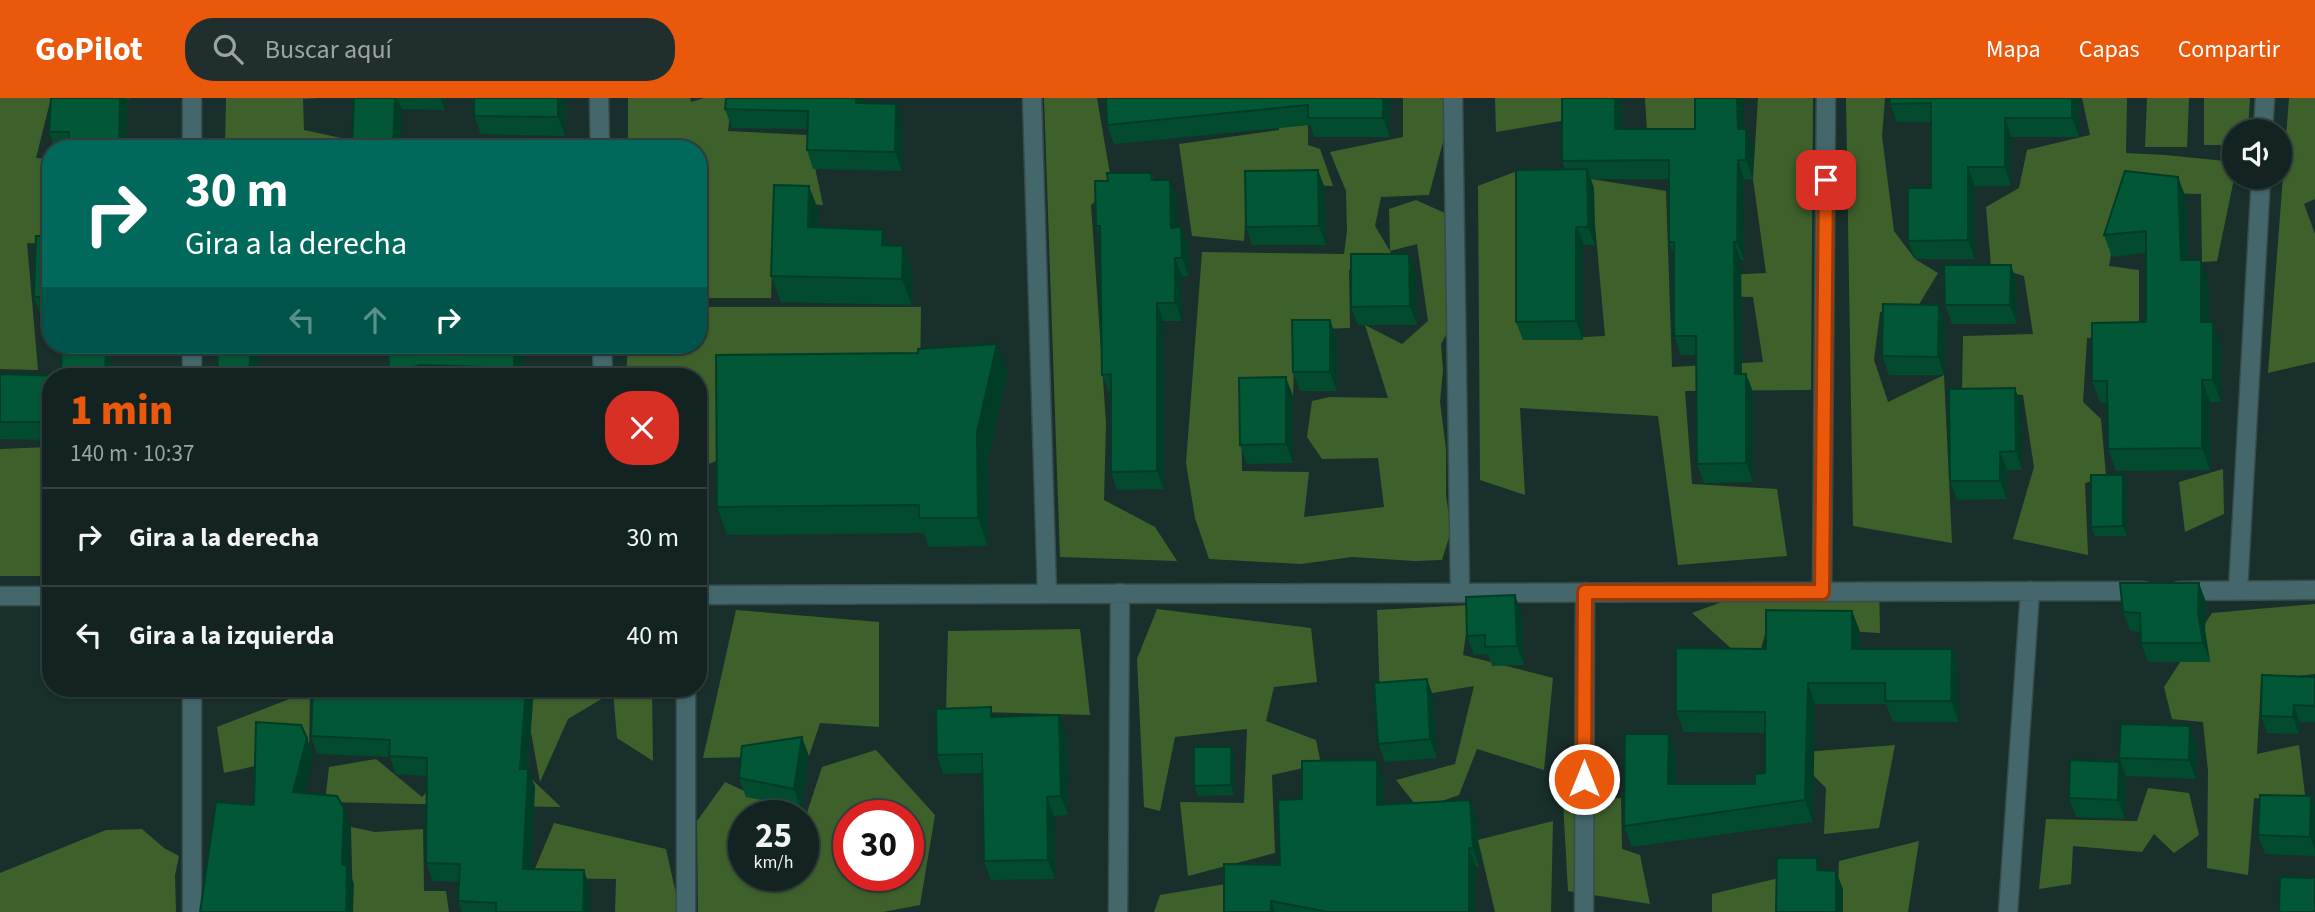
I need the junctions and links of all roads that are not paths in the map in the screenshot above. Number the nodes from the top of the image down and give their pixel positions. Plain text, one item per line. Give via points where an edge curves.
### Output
1 (192, 98) edge
2 (599, 98) edge
3 (1032, 98) edge
4 (1453, 98) edge
5 (1826, 98) edge
6 (2265, 98) edge
7 (2264, 119) edge
8 (192, 140) edge
9 (600, 140) edge
10 (2260, 189) edge
11 (2238, 590) junction
12 (2315, 590) edge
13 (2030, 591) junction
14 (1585, 592) junction
15 (1822, 592) junction
16 (1120, 593) junction
17 (1460, 593) junction
18 (1047, 594) junction
19 (707, 595) edge
20 (0, 596) edge
21 (42, 596) edge
22 (192, 697) edge
23 (686, 697) edge
24 (192, 912) edge
25 (687, 912) edge
26 (1118, 912) edge
27 (1584, 912) edge
28 (2008, 912) edge

1 - 8 street
2 - 9 street
3 - 18 street
4 - 17 street
5 - 15 street
6 - 7 street
10 - 11 street
11 - 12 street
11 - 13 street
13 - 15 street
13 - 28 street
14 - 15 street
14 - 17 street
14 - 27 street
16 - 17 street
16 - 18 street
16 - 26 street
18 - 19 street
20 - 21 street
22 - 24 street
23 - 25 street

